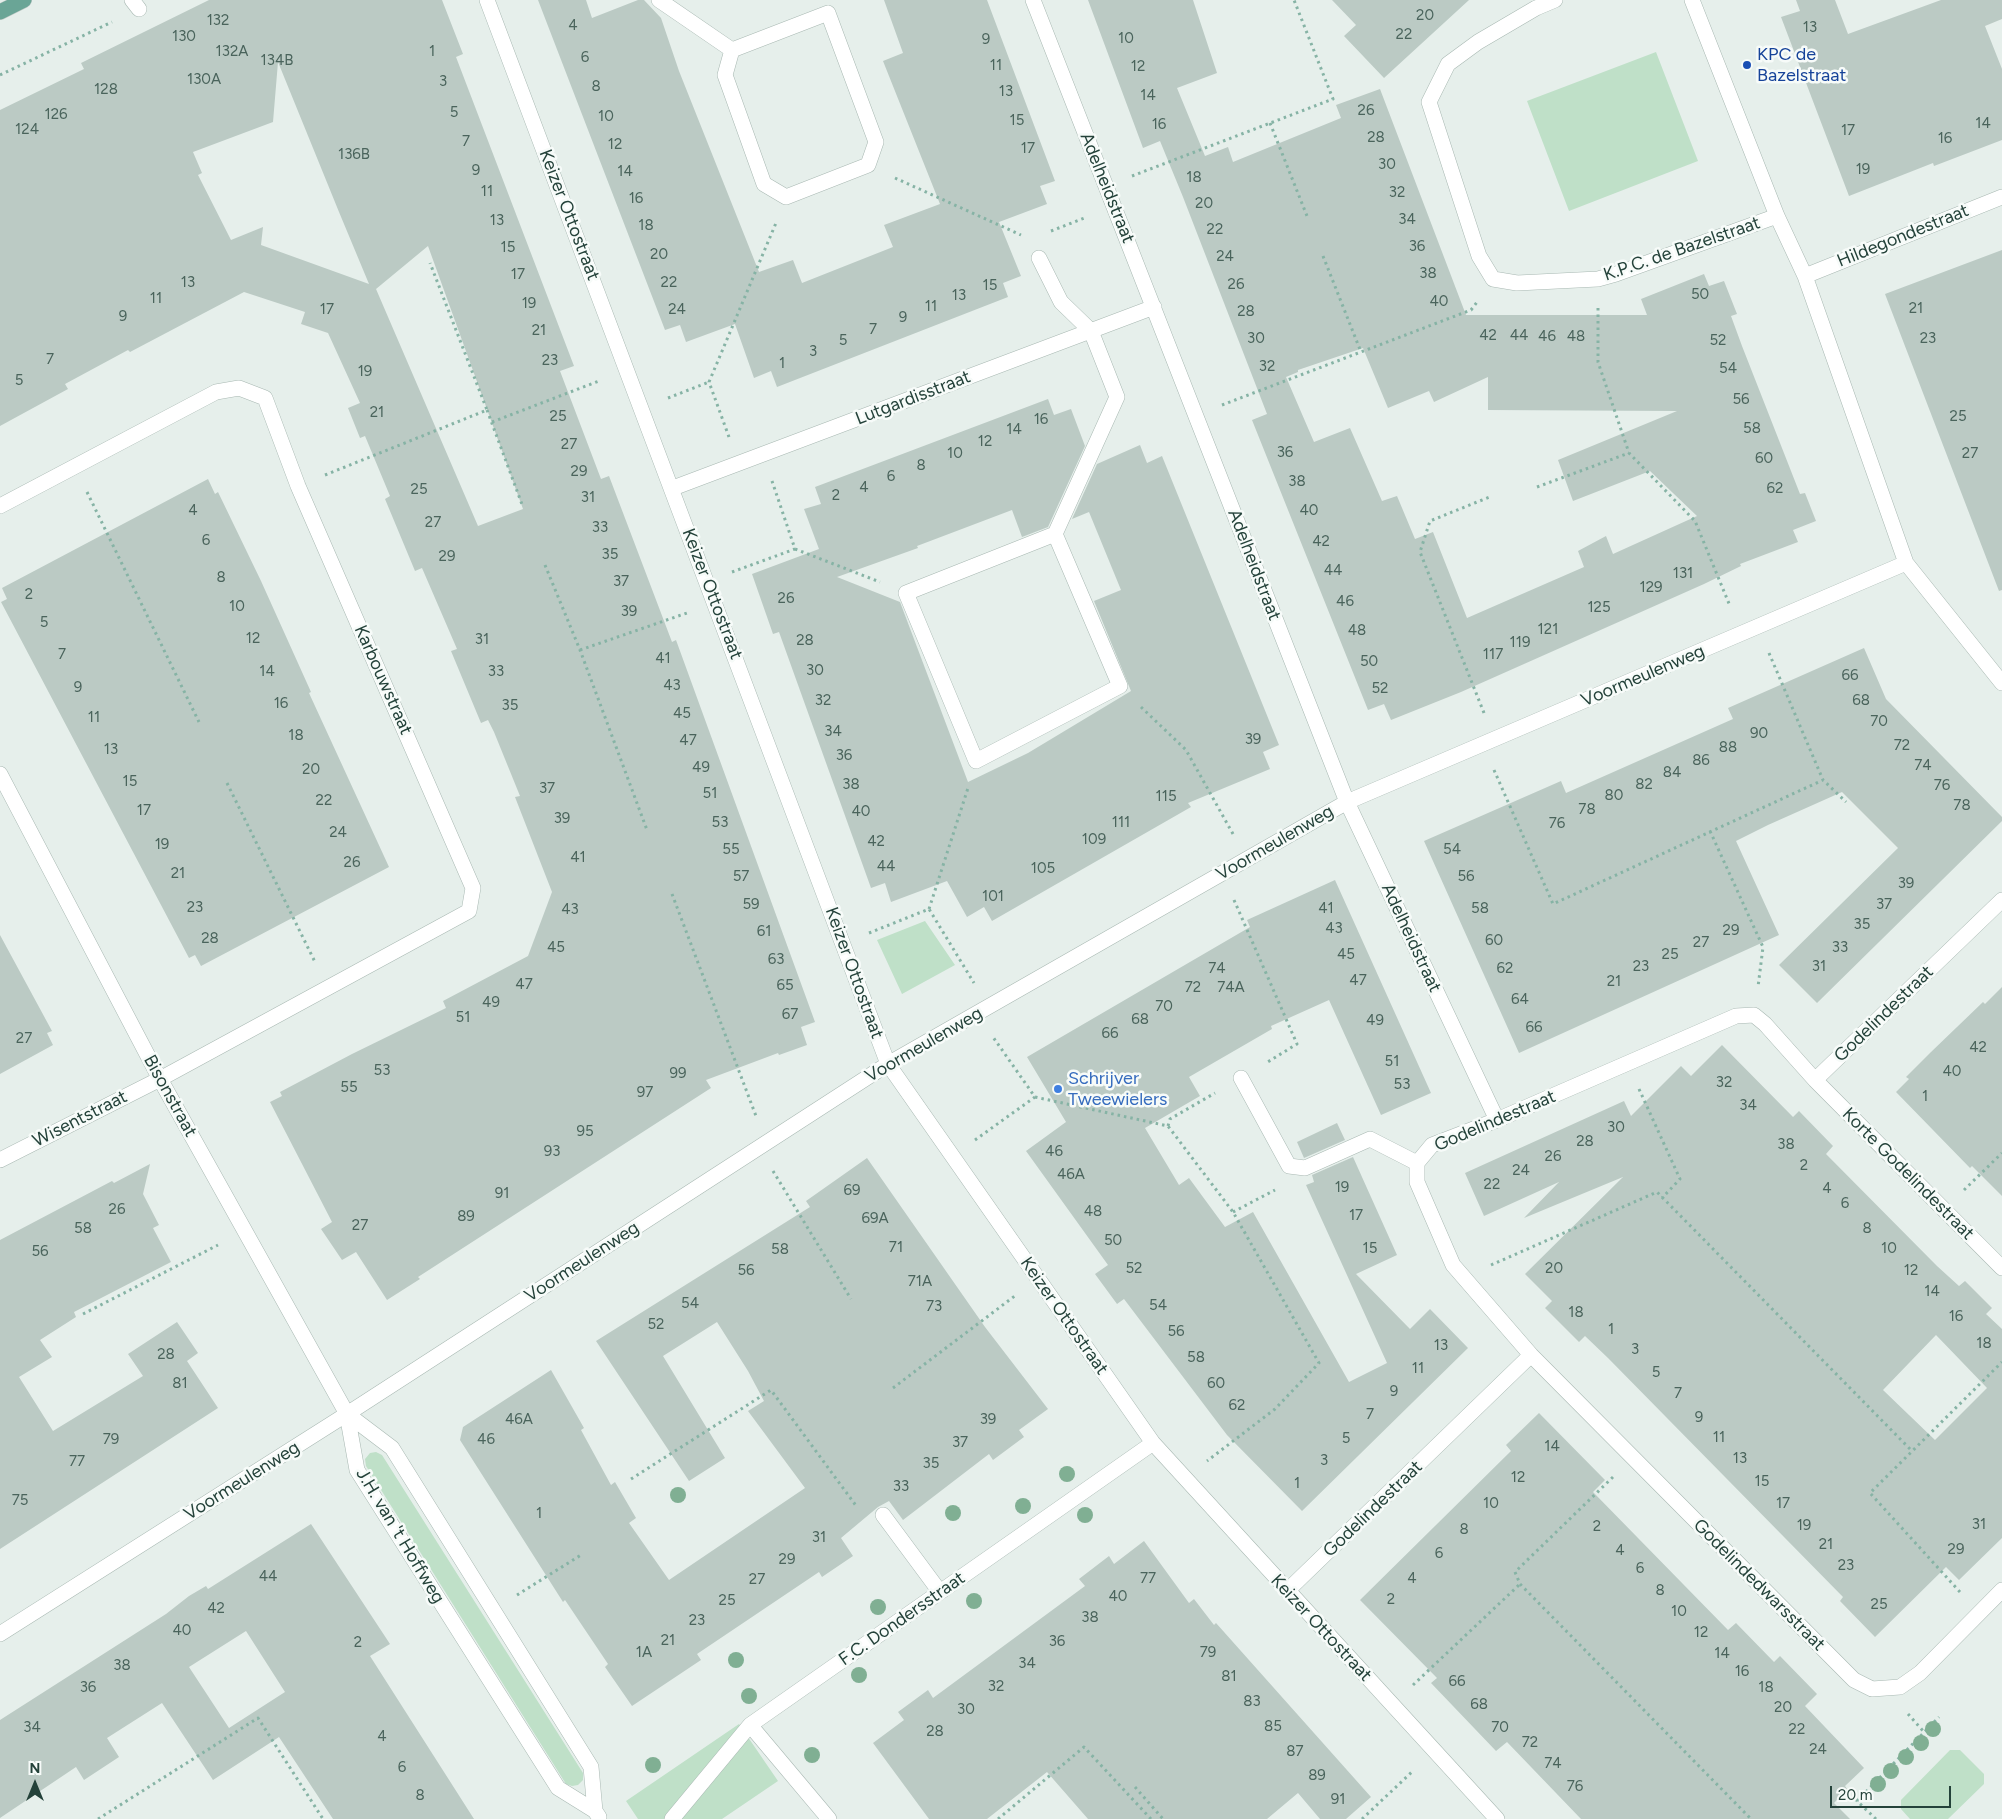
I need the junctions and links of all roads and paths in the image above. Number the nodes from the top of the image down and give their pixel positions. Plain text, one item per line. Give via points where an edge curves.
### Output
1 (24, 0) edge
2 (487, 0) edge
3 (659, 0) edge
4 (1033, 0) edge
5 (1294, 0) edge
6 (1556, 0) edge
7 (1692, 0) edge
8 (135, 5) edge
9 (0, 12) edge
10 (732, 50) junction
11 (0, 75) edge
12 (1270, 123) junction
13 (868, 166) junction
14 (1106, 186) junction
15 (2002, 196) edge
16 (786, 197) junction
17 (1114, 206) junction
18 (1306, 216) dead end
19 (1777, 216) junction
20 (1030, 239) junction
21 (1323, 256) dead end
22 (1039, 258) joint
23 (430, 263) dead end
24 (1805, 276) junction
25 (1493, 278) junction
26 (1598, 278) junction
27 (1154, 307) junction
28 (1091, 331) junction
29 (1360, 352) junction
30 (627, 370) junction
31 (709, 382) junction
32 (642, 408) junction
33 (487, 410) junction
34 (1196, 414) junction
35 (492, 422) junction
36 (1629, 453) junction
37 (763, 454) junction
38 (738, 464) junction
39 (74, 467) junction
40 (298, 486) junction
41 (1537, 487) dead end
42 (673, 488) junction
43 (1492, 496) dead end
44 (0, 506) edge
45 (523, 507) dead end
46 (1055, 534) junction
47 (795, 549) junction
48 (1906, 563) junction
49 (545, 566) dead end
50 (707, 581) junction
51 (906, 592) junction
52 (716, 603) junction
53 (1758, 627) junction
54 (1741, 634) junction
55 (580, 650) junction
56 (2002, 683) edge
57 (1120, 686) junction
58 (199, 722) dead end
59 (1488, 741) junction
60 (976, 761) junction
61 (0, 774) edge
62 (1822, 780) junction
63 (227, 783) dead end
64 (1347, 802) junction
65 (1846, 802) dead end
66 (646, 830) dead end
67 (1710, 831) junction
68 (1247, 858) junction
69 (1222, 873) junction
70 (672, 894) dead end
71 (2002, 900) edge
72 (929, 909) junction
73 (842, 943) junction
74 (327, 988) junction
75 (983, 1010) junction
76 (1754, 1016) junction
77 (888, 1064) junction
78 (1628, 1064) junction
79 (1240, 1078) junction
80 (160, 1079) junction
81 (1815, 1080) junction
82 (1035, 1097) junction
83 (1497, 1120) junction
84 (1168, 1126) junction
85 (762, 1145) junction
86 (2002, 1153) edge
87 (952, 1156) junction
88 (0, 1160) edge
89 (1417, 1163) junction
90 (1289, 1166) junction
91 (1662, 1198) junction
92 (1944, 1210) junction
93 (1234, 1212) junction
94 (245, 1231) junction
95 (2002, 1268) edge
96 (1464, 1277) junction
97 (1038, 1278) junction
98 (851, 1299) dead end
99 (83, 1314) dead end
100 (1531, 1355) junction
101 (2002, 1362) edge
102 (893, 1388) dead end
103 (347, 1414) junction
104 (1153, 1443) junction
105 (1912, 1451) junction
106 (1633, 1458) junction
107 (1185, 1478) junction
108 (631, 1479) dead end
109 (858, 1508) dead end
110 (883, 1515) dead end
111 (581, 1555) dead end
112 (1520, 1584) junction
113 (2002, 1590) edge
114 (1287, 1591) junction
115 (940, 1592) junction
116 (493, 1610) junction
117 (1980, 1612) junction
118 (0, 1634) edge
119 (1392, 1704) junction
120 (1939, 1717) dead end
121 (750, 1725) junction
122 (1435, 1750) junction
123 (1135, 1787) dead end
124 (597, 1815) edge
125 (98, 1819) edge
126 (323, 1819) edge
127 (672, 1819) edge
128 (829, 1819) edge
129 (998, 1819) edge
130 (1151, 1819) edge
131 (1163, 1819) edge
132 (1362, 1819) edge
133 (1497, 1819) edge
134 (1752, 1819) edge
135 (1876, 1819) edge

1 - 9 main road
2 - 30 street, Keizer Ottostraat
3 - 10 street
4 - 14 street, Adelheidstraat
5 - 12 path via 1333,99
6 - 25 street via 1485,37 1448,64 1429,102 1479,256
7 - 19 street, K.P.C. de Bazelstraat
8 - 11 path
10 - 13 street via 828,12 876,142
10 - 16 street via 725,75 764,184
12 - 14 path
12 - 18 path
13 - 16 street
13 - 20 path
14 - 17 street, Adelheidstraat
15 - 24 street, Hildegondestraat
16 - 31 path
17 - 20 path
17 - 27 street, Adelheidstraat
19 - 24 street, K.P.C. de Bazelstraat
19 - 26 street, K.P.C. de Bazelstraat
20 - 22 path
21 - 29 path
22 - 28 street via 1061,302
23 - 33 path
24 - 48 street, K.P.C. de Bazelstraat
25 - 26 street, K.P.C. de Bazelstraat via 1517,283
25 - 29 path via 1471,310
26 - 36 path via 1598,362
27 - 28 street, Lutgardisstraat
27 - 34 street, Adelheidstraat
28 - 37 street, Lutgardisstraat
28 - 46 street via 1117,397
29 - 34 path
30 - 32 street, Keizer Ottostraat
30 - 35 path
31 - 32 path
31 - 38 path
32 - 42 street, Keizer Ottostraat
33 - 35 path
33 - 40 path
34 - 64 street, Adelheidstraat
35 - 45 path
36 - 41 path
36 - 54 path via 1695,521
37 - 38 street, Lutgardisstraat
37 - 47 path
38 - 42 street, Lutgardisstraat
39 - 40 street, Karbouwstraat via 216,392 239,388 265,398
39 - 44 street, Karbouwstraat
39 - 58 path
40 - 74 street, Karbouwstraat via 473,888 469,911
42 - 50 street, Keizer Ottostraat
43 - 59 path via 1430,522 1420,552
46 - 51 street
46 - 57 street
47 - 50 path
47 - 51 path
48 - 53 street, Voormeulenweg
48 - 56 street, K.P.C. de Bazelstraat
49 - 55 path
50 - 52 street, Keizer Ottostraat
51 - 60 street
52 - 55 path
52 - 73 street, Keizer Ottostraat
53 - 54 street, Voormeulenweg
53 - 62 path
54 - 59 street, Voormeulenweg
55 - 66 path
57 - 60 street
57 - 68 path via 1186,750
59 - 64 street, Voormeulenweg
59 - 67 path via 1553,904
60 - 72 path
61 - 80 street, Bisonstraat
62 - 65 path
62 - 67 path
63 - 74 path
64 - 68 street, Voormeulenweg
64 - 83 street, Adelheidstraat
67 - 76 path via 1763,947
68 - 69 street, Voormeulenweg
69 - 75 street, Voormeulenweg
69 - 79 path via 1297,1044
70 - 85 path
71 - 81 street, Godelindestraat
72 - 73 path
72 - 75 path
73 - 77 street, Keizer Ottostraat
74 - 80 street, Karbouwstraat
75 - 77 street, Voormeulenweg
75 - 82 path
76 - 78 street, Godelindestraat via 1736,1016
76 - 81 street
77 - 85 street, Voormeulenweg
77 - 87 street, Keizer Ottostraat
78 - 83 street, Godelindestraat
78 - 91 path via 1680,1179
79 - 84 path via 1170,1119
79 - 90 street
80 - 88 street, Wisentstraat
80 - 94 street, Bisonstraat
81 - 92 street, Korte Godelindestraat
82 - 84 path
82 - 87 path
83 - 89 street, Godelindestraat via 1432,1145
84 - 93 path
85 - 98 path
85 - 103 street, Voormeulenweg
86 - 92 path
87 - 97 street, Keizer Ottostraat
89 - 90 street via 1370,1139 1305,1168
89 - 96 street, Godelindestraat via 1417,1182 1453,1264
90 - 93 path via 1278,1188
91 - 96 path via 1656,1192
91 - 105 path
92 - 95 street, Korte Godelindestraat
93 - 107 path via 1319,1363 1275,1409
94 - 99 path
94 - 103 street, Bisonstraat
96 - 100 street, Godelindestraat
97 - 102 path
97 - 104 street, Keizer Ottostraat
100 - 106 street, Godelindedwarsstraat
100 - 114 street, Godelindestraat
101 - 105 path
103 - 116 street, J.H. van 't Hoffweg via 392,1448
103 - 118 street, Voormeulenweg
103 - 124 street, J.H. van 't Hoffweg via 357,1470 558,1788
104 - 107 street, Keizer Ottostraat
104 - 115 street, F.C. Dondersstraat
105 - 117 path via 1870,1493
106 - 112 path via 1515,1572
106 - 117 street, Godelindedwarsstraat via 1854,1680 1872,1689 1900,1687 1920,1673
107 - 114 street, Keizer Ottostraat
108 - 109 path via 772,1390
110 - 115 street
111 - 116 path
112 - 119 path
112 - 134 path
113 - 117 street, Godelindedwarsstraat
114 - 119 street, Keizer Ottostraat
115 - 121 street, F.C. Dondersstraat
116 - 124 street, J.H. van 't Hoffweg via 591,1767
119 - 122 street, Keizer Ottostraat
120 - 135 path via 1857,1800
121 - 127 street, F.C. Dondersstraat
121 - 128 street
122 - 132 path
122 - 133 street, Keizer Ottostraat
123 - 131 path
125 - 126 path via 258,1718
129 - 130 path via 1084,1747

